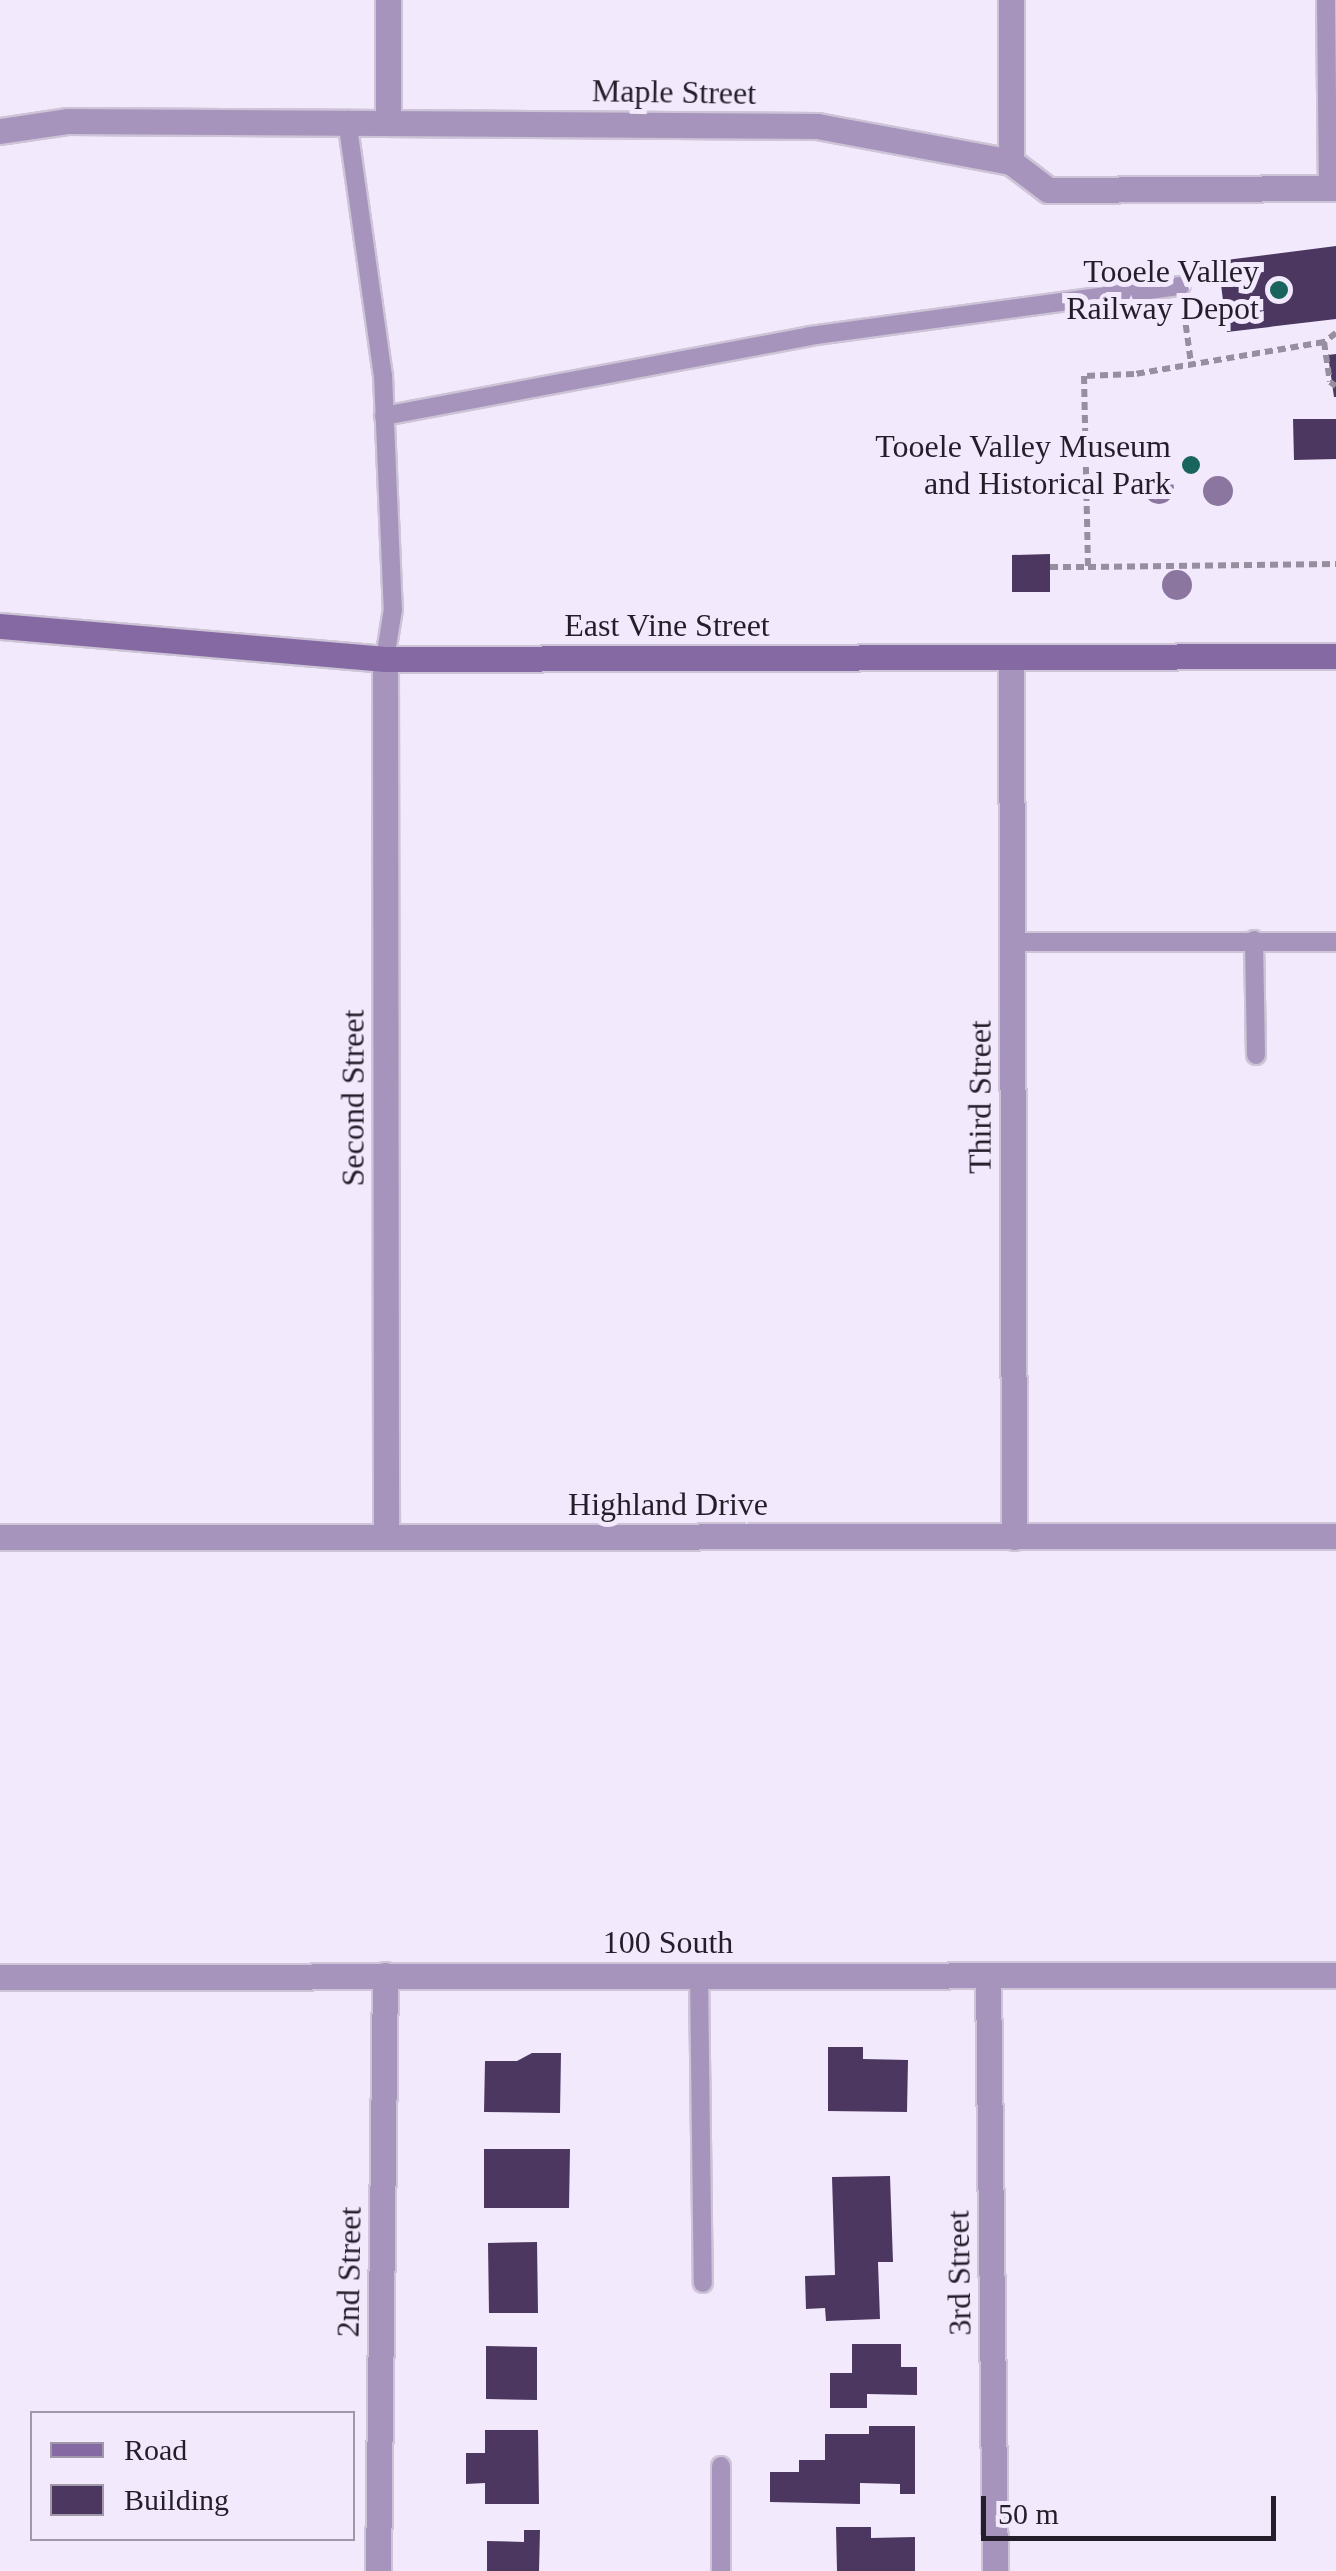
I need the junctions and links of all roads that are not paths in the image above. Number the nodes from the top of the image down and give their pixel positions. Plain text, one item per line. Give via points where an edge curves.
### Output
1 (388, 0) edge
2 (1011, 0) edge
3 (1326, 0) edge
4 (347, 120) junction
5 (388, 120) junction
6 (0, 131) edge
7 (1011, 162) junction
8 (1332, 188) edge
9 (1181, 286) road end
10 (384, 416) junction
11 (0, 626) edge
12 (1336, 656) edge
13 (1010, 657) junction
14 (385, 659) junction
15 (1254, 940) junction
16 (1012, 942) junction
17 (1336, 942) edge
18 (1256, 1055) dead end
19 (386, 1536) junction
20 (1014, 1536) junction
21 (1336, 1536) edge
22 (0, 1537) edge
23 (385, 1974) junction
24 (699, 1974) junction
25 (988, 1974) junction
26 (1336, 1975) edge
27 (0, 1977) edge
28 (704, 2283) dead end
29 (722, 2466) dead end
30 (378, 2571) edge
31 (722, 2571) edge
32 (995, 2571) edge

1 - 5 street
2 - 7 street
3 - 8 lane
4 - 5 street, Maple Street
4 - 6 street, Maple Street via 68,121
4 - 10 lane
5 - 7 street, Maple Street via 817,126
7 - 8 street, Maple Street via 1048,190
9 - 10 lane via 810,336
10 - 14 lane via 393,609
11 - 14 street, East Vine Street
12 - 13 street, East Vine Street
13 - 14 street, East Vine Street
13 - 16 street, Third Street
14 - 19 street, Second Street
15 - 16 lane
15 - 17 lane
15 - 18 lane
16 - 20 street, Third Street
19 - 20 street, Highland Drive
19 - 22 street, Highland Drive
20 - 21 street, Highland Drive
23 - 24 street, 100 South
23 - 27 street, 100 South
23 - 30 street, 2nd Street
24 - 25 street, 100 South
24 - 28 lane
25 - 26 street, 100 South
25 - 32 street, 3rd Street
29 - 31 lane

